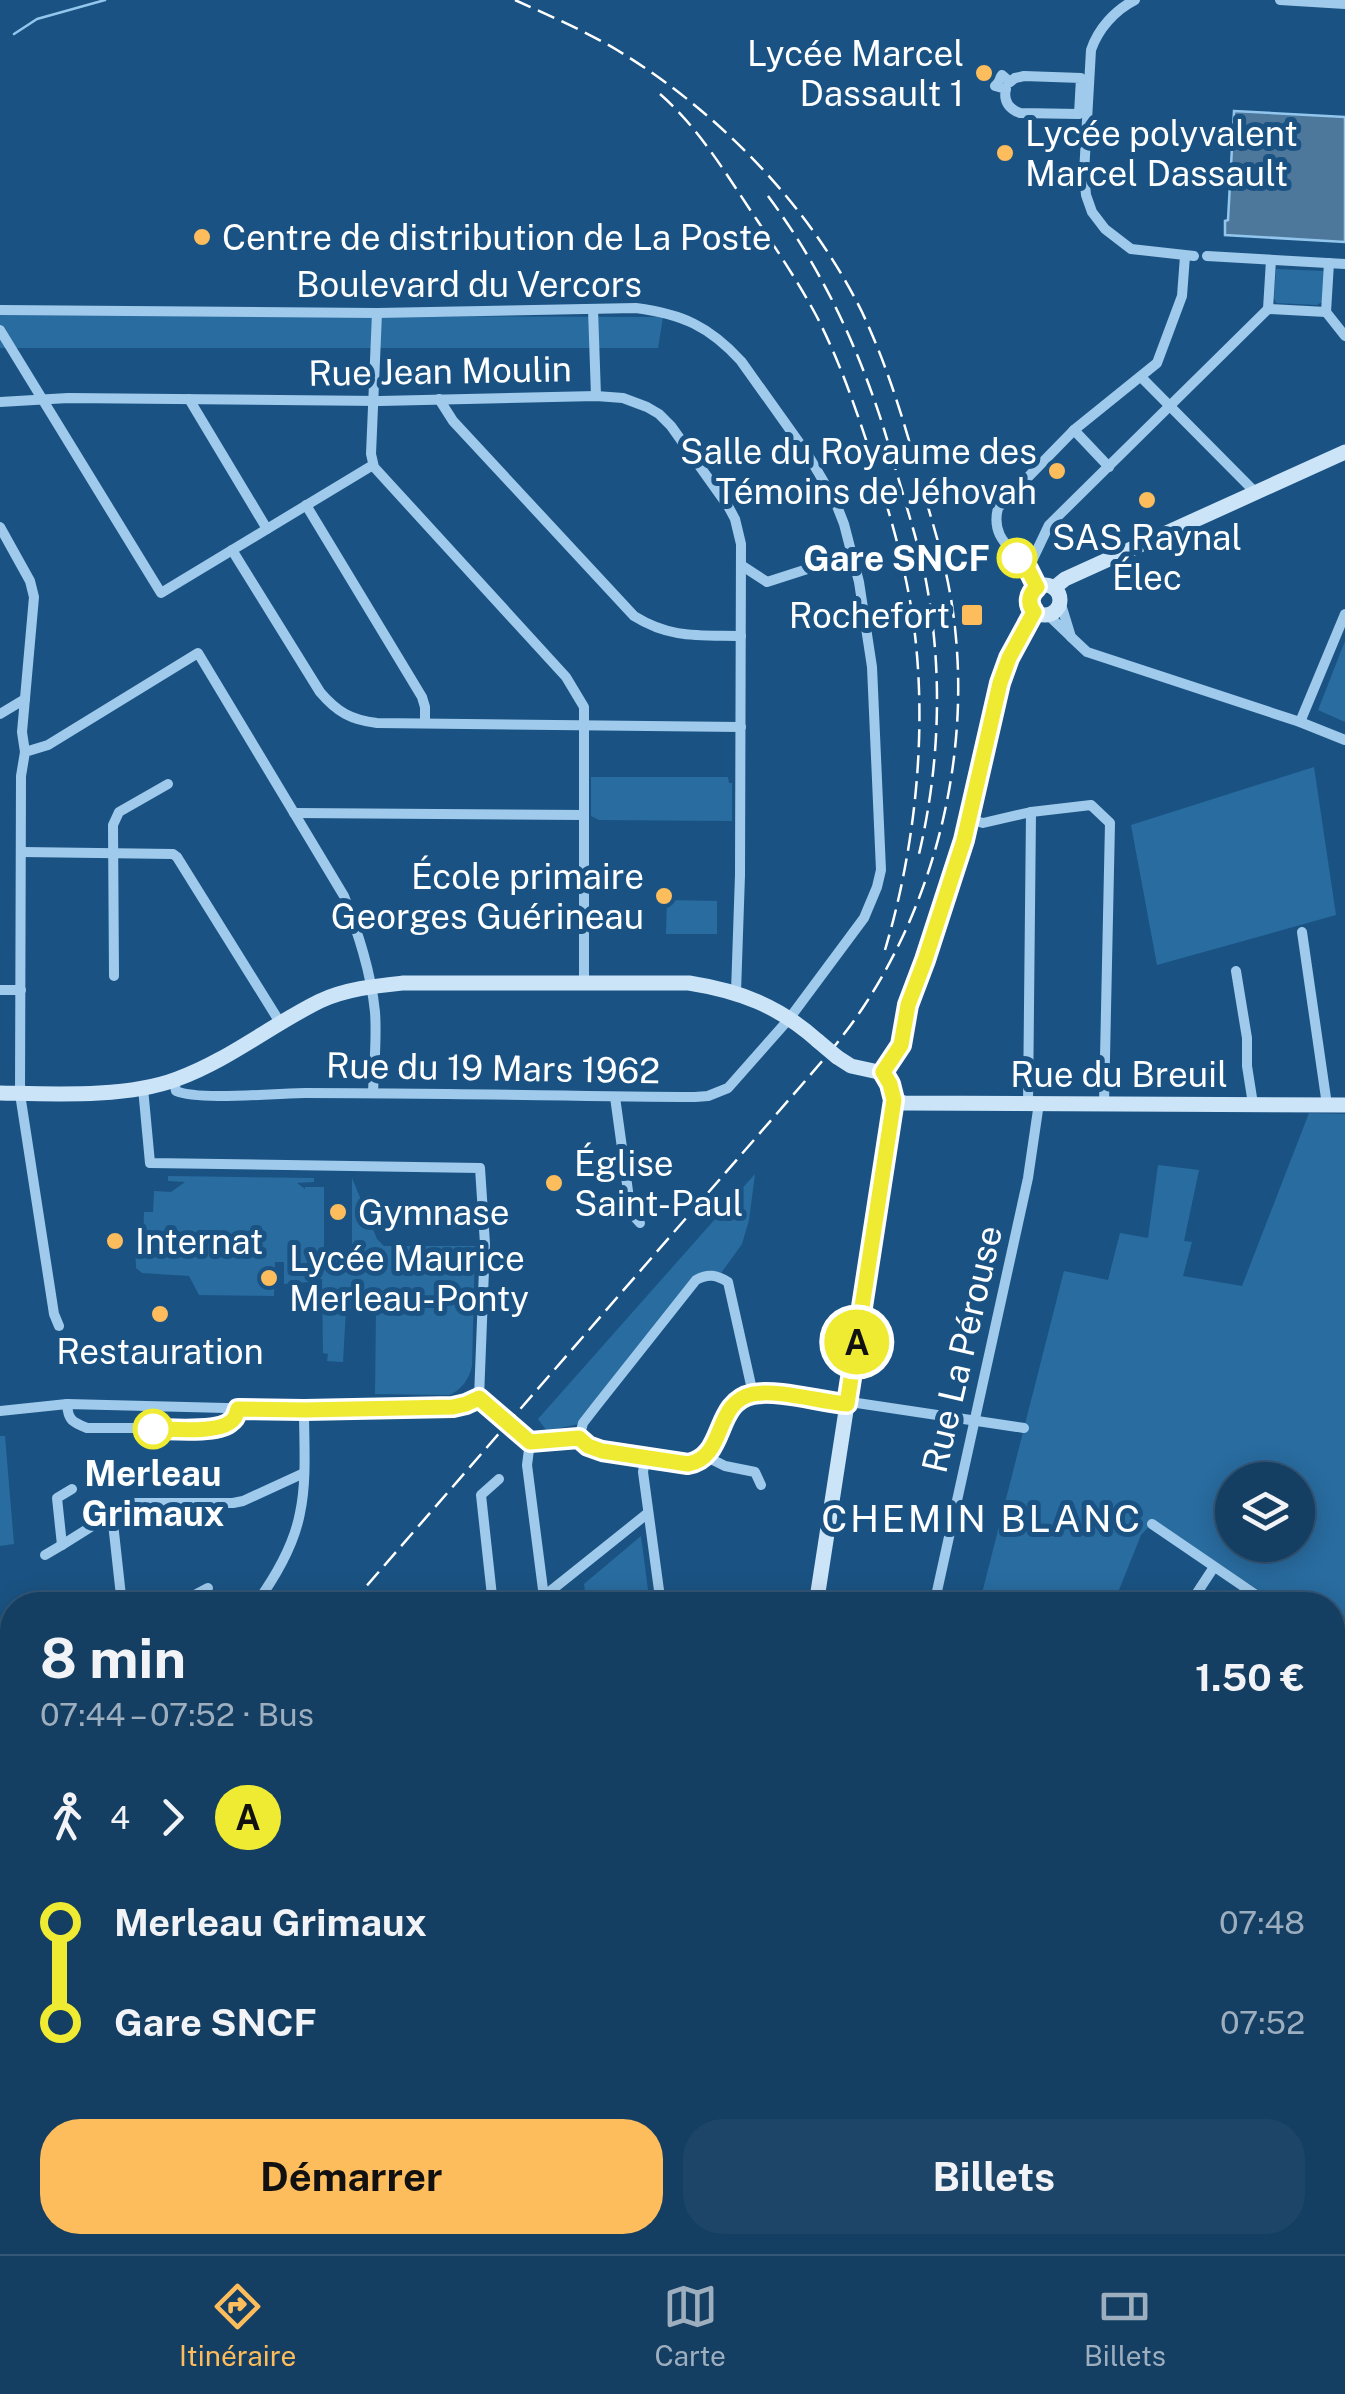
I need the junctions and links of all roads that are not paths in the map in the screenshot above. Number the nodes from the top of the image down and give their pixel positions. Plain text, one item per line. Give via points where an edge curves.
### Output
1 (1136, 0) edge
2 (1280, 0) edge
3 (1345, 4) edge
4 (1078, 114) joint
5 (1195, 256) junction
6 (1270, 260) junction
7 (1329, 264) junction
8 (1345, 264) edge
9 (1268, 308) junction
10 (594, 309) junction
11 (0, 310) edge
12 (1326, 312) junction
13 (377, 313) junction
14 (0, 330) edge
15 (1345, 336) edge
16 (1142, 378) junction
17 (596, 396) junction
18 (42, 399) junction
19 (439, 399) junction
20 (189, 400) junction
21 (373, 400) junction
22 (0, 402) edge
23 (1170, 406) junction
24 (1074, 430) junction
25 (1345, 452) edge
26 (373, 465) junction
27 (1109, 467) junction
28 (1256, 493) junction
29 (306, 505) junction
30 (0, 528) edge
31 (267, 529) junction
32 (232, 550) junction
33 (852, 555) junction
34 (741, 564) junction
35 (1028, 569) junction
36 (1050, 592) junction
37 (1041, 614) junction
38 (1345, 614) edge
39 (741, 636) junction
40 (1070, 637) junction
41 (25, 699) junction
42 (0, 714) edge
43 (1300, 722) junction
44 (425, 723) junction
45 (584, 724) junction
46 (741, 726) junction
47 (1345, 740) edge
48 (25, 752) junction
49 (168, 784) dead end
50 (1030, 812) junction
51 (294, 813) junction
52 (584, 815) junction
53 (970, 820) junction
54 (22, 852) junction
55 (113, 852) junction
56 (1302, 932) dead end
57 (1236, 971) dead end
58 (114, 976) dead end
59 (584, 982) junction
60 (372, 986) junction
61 (0, 990) edge
62 (21, 990) junction
63 (736, 992) junction
64 (789, 1020) junction
65 (281, 1024) junction
66 (883, 1072) junction
67 (174, 1080) junction
68 (143, 1088) junction
69 (373, 1093) junction
70 (0, 1094) edge
71 (20, 1094) junction
72 (615, 1096) junction
73 (894, 1100) junction
74 (1034, 1103) junction
75 (1104, 1104) junction
76 (1253, 1104) junction
77 (1327, 1105) junction
78 (1345, 1105) edge
79 (640, 1223) dead end
80 (59, 1326) dead end
81 (752, 1394) junction
82 (479, 1398) junction
83 (67, 1404) junction
84 (847, 1404) junction
85 (238, 1409) junction
86 (0, 1410) edge
87 (304, 1410) junction
88 (974, 1421) junction
89 (1024, 1428) dead end
90 (579, 1438) junction
91 (530, 1442) junction
92 (707, 1456) junction
93 (645, 1459) junction
94 (304, 1473) junction
95 (499, 1480) dead end
96 (761, 1485) dead end
97 (72, 1489) dead end
98 (648, 1513) junction
99 (112, 1514) junction
100 (1152, 1524) dead end
101 (62, 1545) junction
102 (46, 1555) dead end
103 (1214, 1566) junction
104 (208, 1588) dead end
105 (121, 1592) edge
106 (200, 1592) edge
107 (263, 1592) edge
108 (492, 1592) edge
109 (543, 1592) edge
110 (554, 1592) edge
111 (659, 1592) edge
112 (818, 1592) edge
113 (937, 1592) edge
114 (1197, 1592) edge
115 (1252, 1592) edge

1 - 5 street via 1096,34 1086,194 1105,229 1131,249
2 - 3 street
4 - 4 street via 1081,78 1010,82 1002,75 995,86 1006,89 1006,102 1020,114
5 - 6 street
5 - 16 street via 1157,363
6 - 7 street
6 - 9 street
7 - 8 street
7 - 12 street
9 - 12 street
9 - 23 street
10 - 13 street, Boulevard du Vercors
10 - 17 street
10 - 33 street, Boulevard du Vercors via 671,314 705,328 730,349 824,481
11 - 13 street, Boulevard du Vercors
12 - 15 street
13 - 21 street
14 - 18 street
16 - 23 street
16 - 24 street
17 - 19 street, Rue Jean Moulin
17 - 34 street, Rue Jean Moulin via 633,401 671,426 734,519
18 - 20 street, Rue Jean Moulin
18 - 22 street, Rue Jean Moulin
18 - 32 street via 160,592
19 - 21 street, Rue Jean Moulin
19 - 39 street via 634,616 675,634
20 - 21 street, Rue Jean Moulin
20 - 31 street
21 - 26 street
23 - 27 street
23 - 28 street
24 - 27 street
24 - 35 street via 998,508 998,537
25 - 28 street
26 - 29 street
26 - 45 street via 566,677 584,707
27 - 35 street via 1049,525
28 - 36 street via 1073,575
29 - 31 street
29 - 44 street via 422,697
30 - 41 street via 33,590
31 - 32 street
32 - 44 street via 333,707 360,721
33 - 34 street via 767,582
33 - 64 street, Boulevard du Vercors via 872,667 880,870 864,918
34 - 39 street, Rue Jean Moulin
35 - 36 street
36 - 37 street via 1056,610
36 - 37 street via 1030,595
36 - 40 street
37 - 40 street
37 - 53 street via 1009,658 1000,683
38 - 43 street
39 - 46 street, Rue Jean Moulin
40 - 43 street via 1088,652
41 - 42 street
41 - 48 street
43 - 47 street
44 - 45 street
45 - 46 street
45 - 52 street
46 - 63 street, Rue Jean Moulin
48 - 51 street via 48,745 198,654
48 - 54 street
49 - 55 street via 119,812
50 - 53 street
50 - 74 street, Rue La Pérouse
50 - 75 street via 1091,805 1110,823
51 - 52 street
51 - 60 street via 344,896
52 - 59 street
53 - 66 street via 908,1005 901,1045
54 - 55 street
54 - 62 street
55 - 58 street
55 - 65 street via 177,857
56 - 77 street
57 - 76 street
59 - 60 street
59 - 63 street via 689,983
60 - 65 street via 321,1001
60 - 69 street
61 - 62 street
62 - 71 street
63 - 64 street
64 - 66 street, bridge via 860,1069
64 - 72 street, Rue du 19 Mars 1962 via 720,1093
65 - 67 street
66 - 73 street
67 - 68 street
67 - 69 street, Rue du 19 Mars 1962 via 183,1094
68 - 71 street
68 - 82 street via 150,1163 480,1168
69 - 72 street, Rue du 19 Mars 1962
70 - 71 street
71 - 80 street
72 - 79 street via 631,1213
73 - 74 street, Rue du Breuil
73 - 84 street
74 - 75 street, Rue du Breuil
74 - 88 street, Rue La Pérouse via 1028,1178
75 - 76 street, Rue du Breuil
76 - 77 street, Rue du Breuil
77 - 78 street, Rue du Breuil
81 - 84 street
81 - 90 street via 728,1282 705,1275 596,1405
81 - 92 street via 728,1413
82 - 87 street via 453,1407
82 - 91 street, bridge
83 - 85 street
83 - 85 street via 68,1418 87,1428 210,1428 234,1420
83 - 86 street
84 - 88 street
84 - 112 street
85 - 87 street
87 - 94 street
88 - 89 street
88 - 113 street, Rue La Pérouse
90 - 91 street
90 - 93 street via 602,1451
91 - 109 street
92 - 93 street via 688,1464
92 - 96 street via 755,1472
93 - 98 street
94 - 99 street via 242,1501 134,1502
94 - 107 street via 296,1528
95 - 108 street via 481,1495
97 - 101 street via 57,1498
98 - 110 street
98 - 111 street
99 - 101 street
99 - 105 street
100 - 103 street
101 - 102 street
103 - 114 street
103 - 115 street
104 - 106 street

